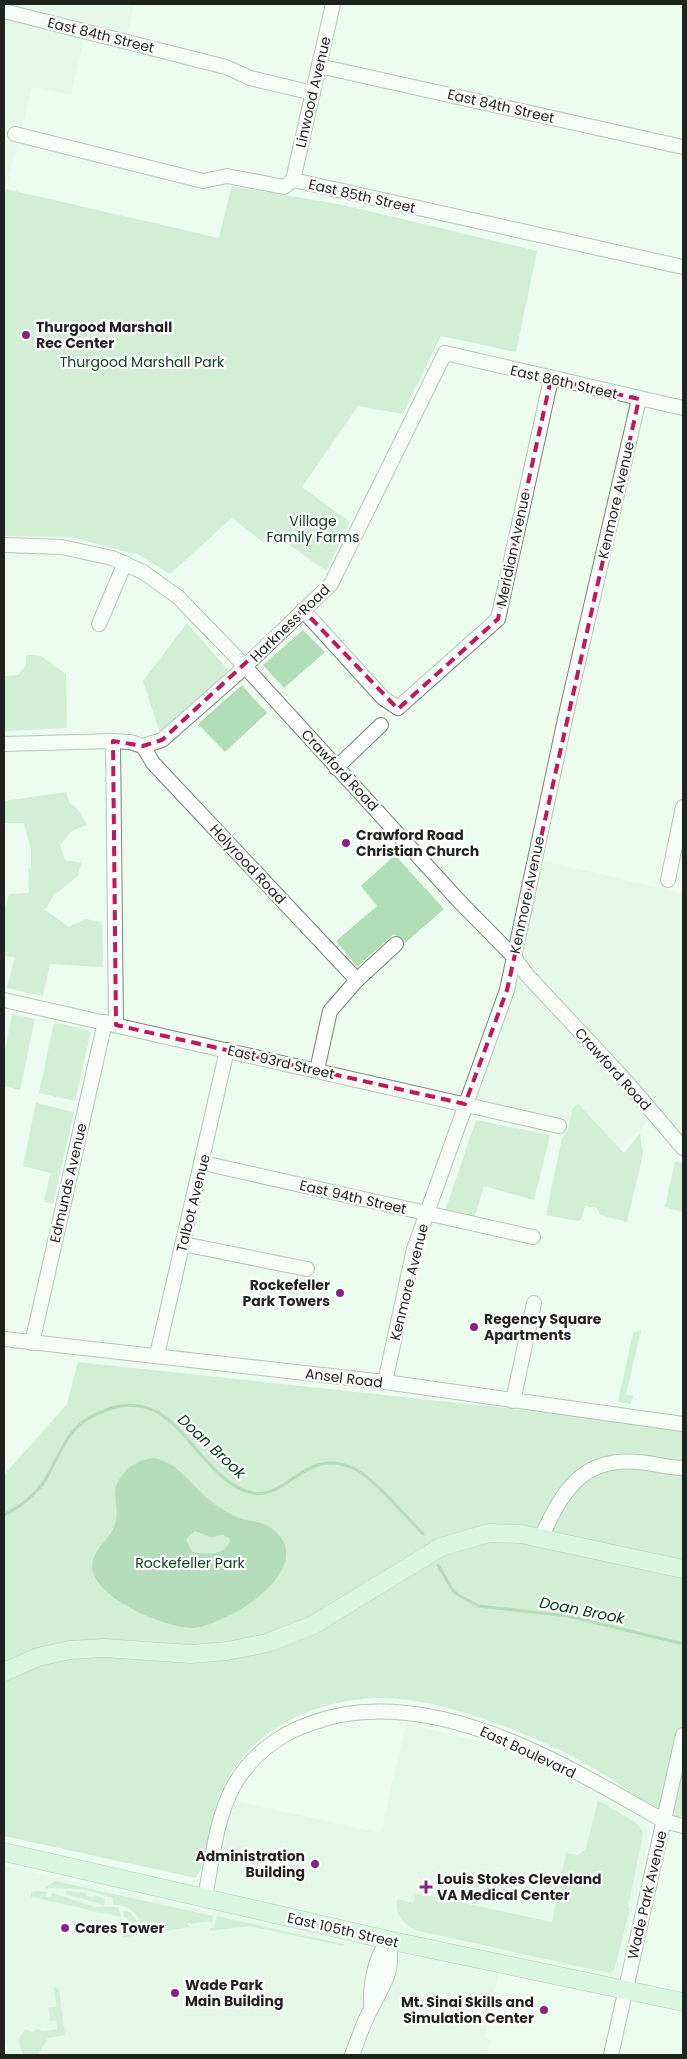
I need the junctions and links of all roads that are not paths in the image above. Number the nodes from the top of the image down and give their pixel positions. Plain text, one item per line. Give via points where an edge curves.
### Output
1 (332, 4) edge
2 (4, 11) edge
3 (319, 66) junction
4 (312, 93) junction
5 (15, 134) dead end
6 (683, 147) edge
7 (293, 180) junction
8 (683, 267) edge
9 (445, 352) joint
10 (551, 379) junction
11 (639, 399) junction
12 (683, 408) edge
13 (4, 545) edge
14 (124, 563) junction
15 (303, 610) junction
16 (99, 624) dead end
17 (244, 666) junction
18 (381, 725) dead end
19 (113, 740) junction
20 (4, 744) edge
21 (142, 746) junction
22 (336, 768) junction
23 (683, 807) edge
24 (668, 880) dead end
25 (396, 944) dead end
26 (514, 957) junction
27 (356, 980) junction
28 (4, 1000) edge
29 (110, 1024) junction
30 (227, 1050) junction
31 (317, 1070) junction
32 (465, 1104) junction
33 (558, 1126) dead end
34 (683, 1148) edge
35 (203, 1163) junction
36 (426, 1214) junction
37 (533, 1237) dead end
38 (183, 1244) junction
39 (307, 1269) dead end
40 (534, 1303) dead end
41 (4, 1339) edge
42 (32, 1343) junction
43 (157, 1355) junction
44 (385, 1382) junction
45 (513, 1401) junction
46 (683, 1424) edge
47 (683, 1468) edge
48 (541, 1538) junction
49 (683, 1569) edge
50 (4, 1672) edge
51 (683, 1736) edge
52 (664, 1821) junction
53 (683, 1826) edge
54 (4, 1852) edge
55 (205, 1898) junction
56 (388, 1940) junction
57 (626, 1990) junction
58 (683, 2002) edge
59 (352, 2055) edge
60 (611, 2055) edge

1 - 3 street, Linwood Avenue
2 - 4 street, East 84th Street via 226,67 250,78
3 - 4 street, Linwood Avenue
3 - 6 street, East 84th Street
4 - 7 street, Linwood Avenue
5 - 7 street, East 85th Street via 203,181 227,176 284,187
7 - 8 street, East 85th Street
9 - 10 street, East 86th Street
9 - 15 street, Harkness Road via 331,584
10 - 11 street, East 86th Street
10 - 15 street, Meridian Avenue via 498,619 398,708 383,698
11 - 12 street, East 86th Street
11 - 26 street, Kenmore Avenue
13 - 14 street, Crawford Road via 74,548
14 - 16 street
14 - 17 street, Crawford Road via 178,597
15 - 17 street, Harkness Road
17 - 21 street, Harkness Road via 162,740
17 - 22 street, Crawford Road
18 - 22 street
19 - 20 street
19 - 21 street
19 - 29 street, Edmunds Avenue
21 - 27 street, Holyrood Road
22 - 26 street, Crawford Road
23 - 24 street
25 - 27 street
26 - 32 street, Kenmore Avenue via 507,990
26 - 34 street, Crawford Road via 527,976
27 - 31 street via 330,1011
28 - 29 street, East 93rd Street
29 - 30 street, East 93rd Street
29 - 42 street, Edmunds Avenue
30 - 31 street, East 93rd Street
30 - 35 street, Talbot Avenue
31 - 32 street, East 93rd Street
32 - 33 street, East 93rd Street
32 - 36 street, Kenmore Avenue
35 - 36 street, East 94th Street
35 - 38 street, Talbot Avenue
36 - 37 street, East 94th Street
36 - 44 street, Kenmore Avenue via 414,1249
38 - 39 street
38 - 43 street, Talbot Avenue
40 - 45 street
41 - 42 street, Ansel Road
42 - 43 street, Ansel Road
43 - 44 street, Ansel Road
44 - 45 street, Ansel Road
45 - 46 street, Ansel Road
47 - 48 street via 628,1461 594,1467 567,1492
48 - 49 main road
48 - 50 main road via 499,1532 446,1545 313,1626 260,1645 191,1654 104,1648 70,1650 38,1657
51 - 52 street, Wade Park Avenue
52 - 53 street, East Boulevard
52 - 55 street, East Boulevard via 485,1730 403,1712 366,1710 342,1714 289,1732 244,1770 225,1807
52 - 57 street, Wade Park Avenue
54 - 55 main road, East 105th Street
55 - 56 main road, East 105th Street
56 - 57 main road, East 105th Street
56 - 59 street via 377,1958 371,2008
57 - 58 main road, East 105th Street
57 - 60 street, Wade Park Avenue

